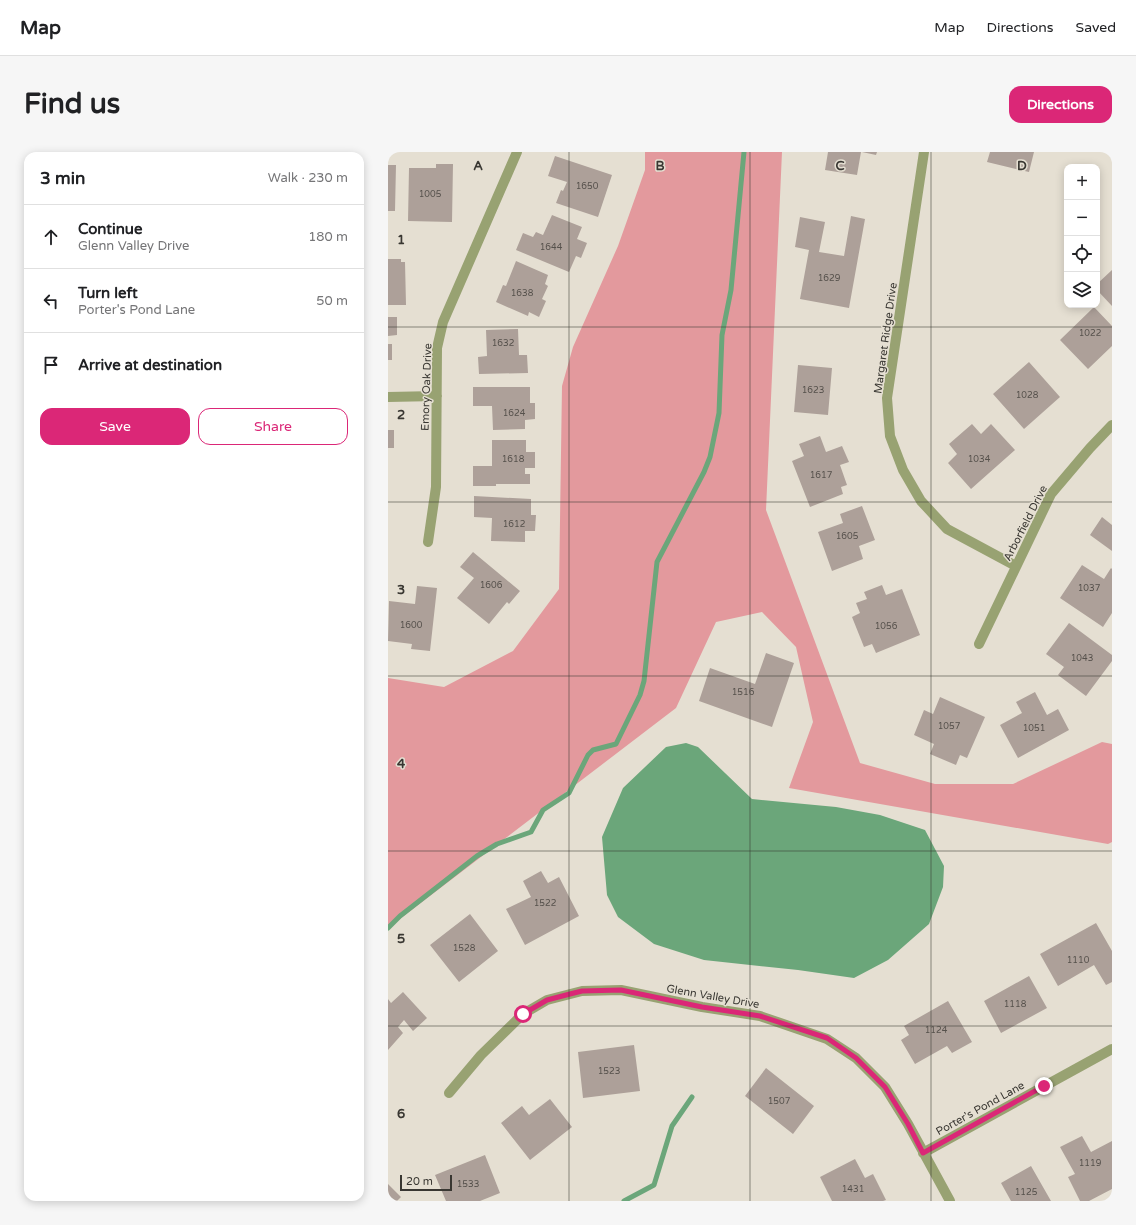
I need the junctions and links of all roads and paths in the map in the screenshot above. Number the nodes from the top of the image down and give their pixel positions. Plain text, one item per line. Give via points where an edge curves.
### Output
1 (517, 152) edge
2 (924, 152) edge
3 (437, 396) junction
4 (388, 397) edge
5 (1112, 425) edge
6 (428, 542) dead end
7 (1016, 566) junction
8 (979, 644) dead end
9 (1112, 1049) edge
10 (449, 1093) dead end
11 (923, 1153) junction
12 (950, 1201) edge

1 - 3 street, Emory Oak Drive via 443,322 437,348
2 - 7 street, Margaret Ridge Drive via 887,398 890,436 903,470 921,501 947,529
3 - 4 street
3 - 6 street, Emory Oak Drive via 436,487
5 - 7 street, Arborfield Drive via 1051,494
7 - 8 street, Arborfield Drive
9 - 11 street, Porter's Pond Lane
10 - 11 street, Glenn Valley Drive via 481,1054 523,1014 547,1000 582,991 621,990 760,1016 827,1038 856,1058 885,1087
11 - 12 street, Glenn Valley Drive

